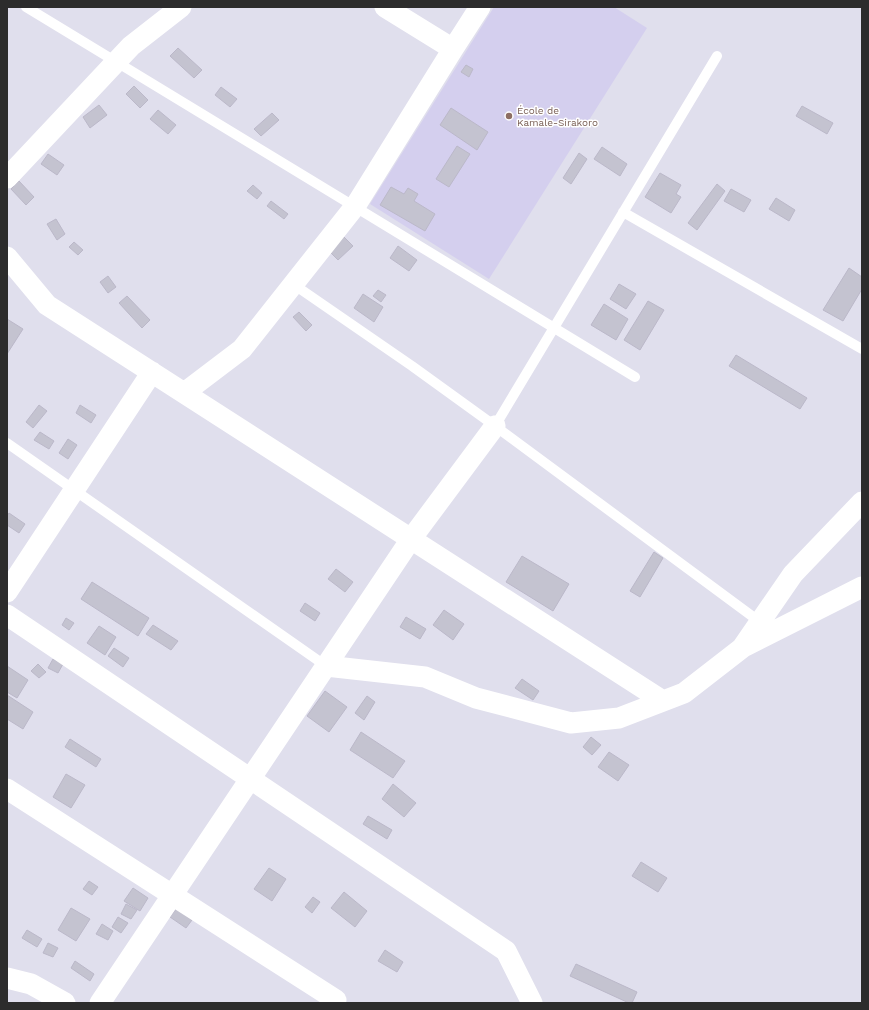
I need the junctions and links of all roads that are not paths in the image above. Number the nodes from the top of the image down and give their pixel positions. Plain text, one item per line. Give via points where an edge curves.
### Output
1 (26, 7) edge
2 (181, 7) edge
3 (385, 7) edge
4 (480, 7) edge
5 (452, 49) junction
6 (717, 56) dead end
7 (116, 62) junction
8 (7, 178) edge
9 (354, 206) junction
10 (623, 212) junction
11 (7, 257) edge
12 (293, 284) junction
13 (554, 328) junction
14 (862, 349) edge
15 (152, 372) junction
16 (635, 377) dead end
17 (184, 393) junction
18 (495, 426) junction
19 (7, 443) edge
20 (74, 490) junction
21 (862, 502) edge
22 (411, 539) junction
23 (862, 587) edge
24 (7, 592) edge
25 (7, 615) edge
26 (760, 622) junction
27 (742, 648) junction
28 (326, 666) junction
29 (663, 701) junction
30 (250, 779) junction
31 (7, 789) edge
32 (172, 895) junction
33 (7, 978) edge
34 (336, 1000) dead end
35 (65, 1003) edge
36 (100, 1003) edge
37 (532, 1003) edge

1 - 7 lane
2 - 7 street via 131,46
3 - 5 street
4 - 5 street
5 - 9 street
6 - 10 lane
7 - 8 street
7 - 9 lane
9 - 12 street
9 - 13 lane
10 - 13 lane
10 - 14 lane
11 - 15 street via 47,305
12 - 17 street via 242,349
12 - 18 lane
13 - 16 lane
13 - 18 lane
15 - 17 street
15 - 20 street
17 - 22 street
18 - 22 street
18 - 26 lane
19 - 20 lane
20 - 24 street
20 - 28 lane
21 - 26 street via 793,574
22 - 28 street
22 - 29 street
23 - 27 street
25 - 30 street
26 - 27 street
27 - 29 street via 684,693
28 - 29 street via 425,677 476,698 570,723 619,718
28 - 30 street
30 - 32 street
30 - 37 street via 506,951
31 - 32 street
32 - 34 street
32 - 36 street
33 - 35 street via 30,984

